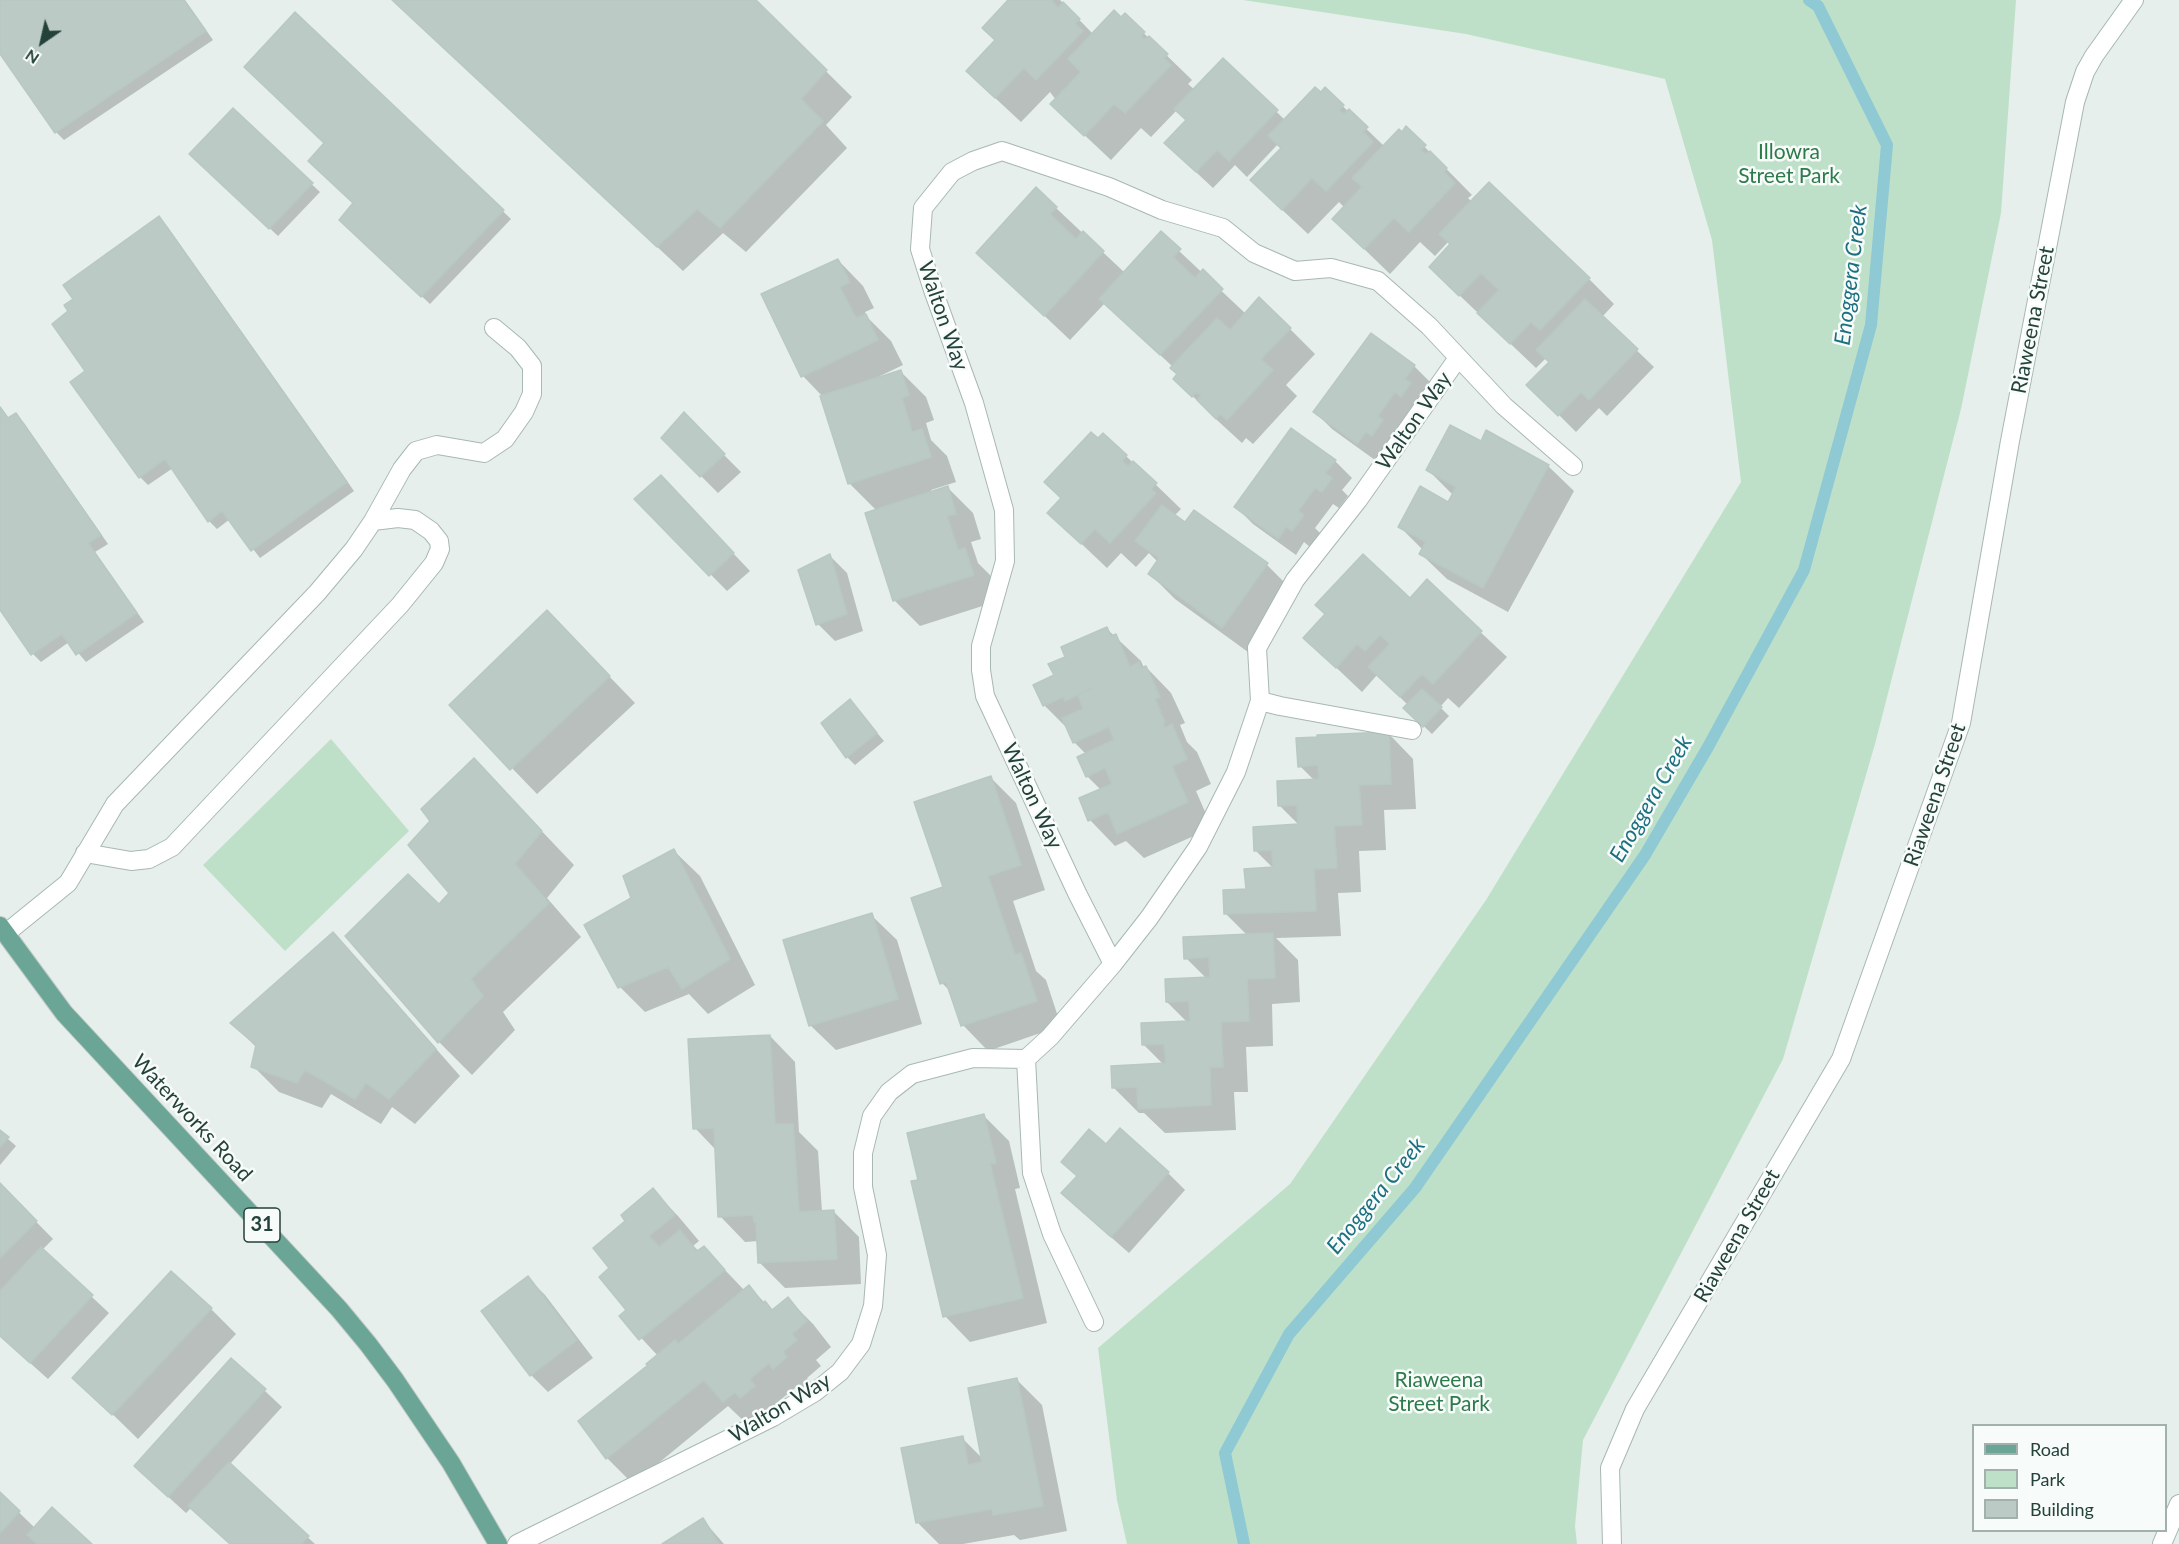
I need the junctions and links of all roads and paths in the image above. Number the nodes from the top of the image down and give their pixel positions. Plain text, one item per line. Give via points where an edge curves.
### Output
1 (2134, 0) edge
2 (494, 328) dead end
3 (1458, 358) junction
4 (1573, 466) dead end
5 (373, 521) junction
6 (1260, 700) junction
7 (1412, 730) dead end
8 (85, 853) junction
9 (3, 930) edge
10 (1113, 964) junction
11 (1026, 1059) junction
12 (1094, 1322) dead end
13 (2179, 1504) edge
14 (498, 1544) edge
15 (517, 1544) edge
16 (1612, 1544) edge
17 (2162, 1544) edge

1 - 16 street, Riaweena Street via 2094,56 2074,102 1961,723 1841,1059 1635,1409 1610,1468
2 - 5 street via 532,366 532,394 524,412 505,439 484,453 437,445 416,451
3 - 4 street, Walton Way via 1504,406
3 - 6 street, Walton Way via 1359,500 1295,580 1257,648
3 - 10 street, Walton Way via 1378,281 1331,268 1295,271 1254,253 1223,228 1162,210 1109,187 1002,151 952,172 923,208 920,249 974,403 1004,510 1005,561 981,646 985,696
5 - 8 street via 317,593 115,804
5 - 8 street via 415,520 439,541 434,563 400,605 172,847 149,859 131,861
6 - 7 street
6 - 10 street, Walton Way via 1236,772 1198,847
8 - 9 street via 68,883
9 - 14 main road, Waterworks Road / 31 via 64,1013 368,1344 451,1463
10 - 11 street, Walton Way
11 - 12 street via 1032,1173 1052,1233
11 - 15 street, Walton Way via 973,1058 912,1074 889,1092 872,1116 863,1153 863,1187 877,1255 873,1306 861,1344 840,1372 773,1416
13 - 17 street

